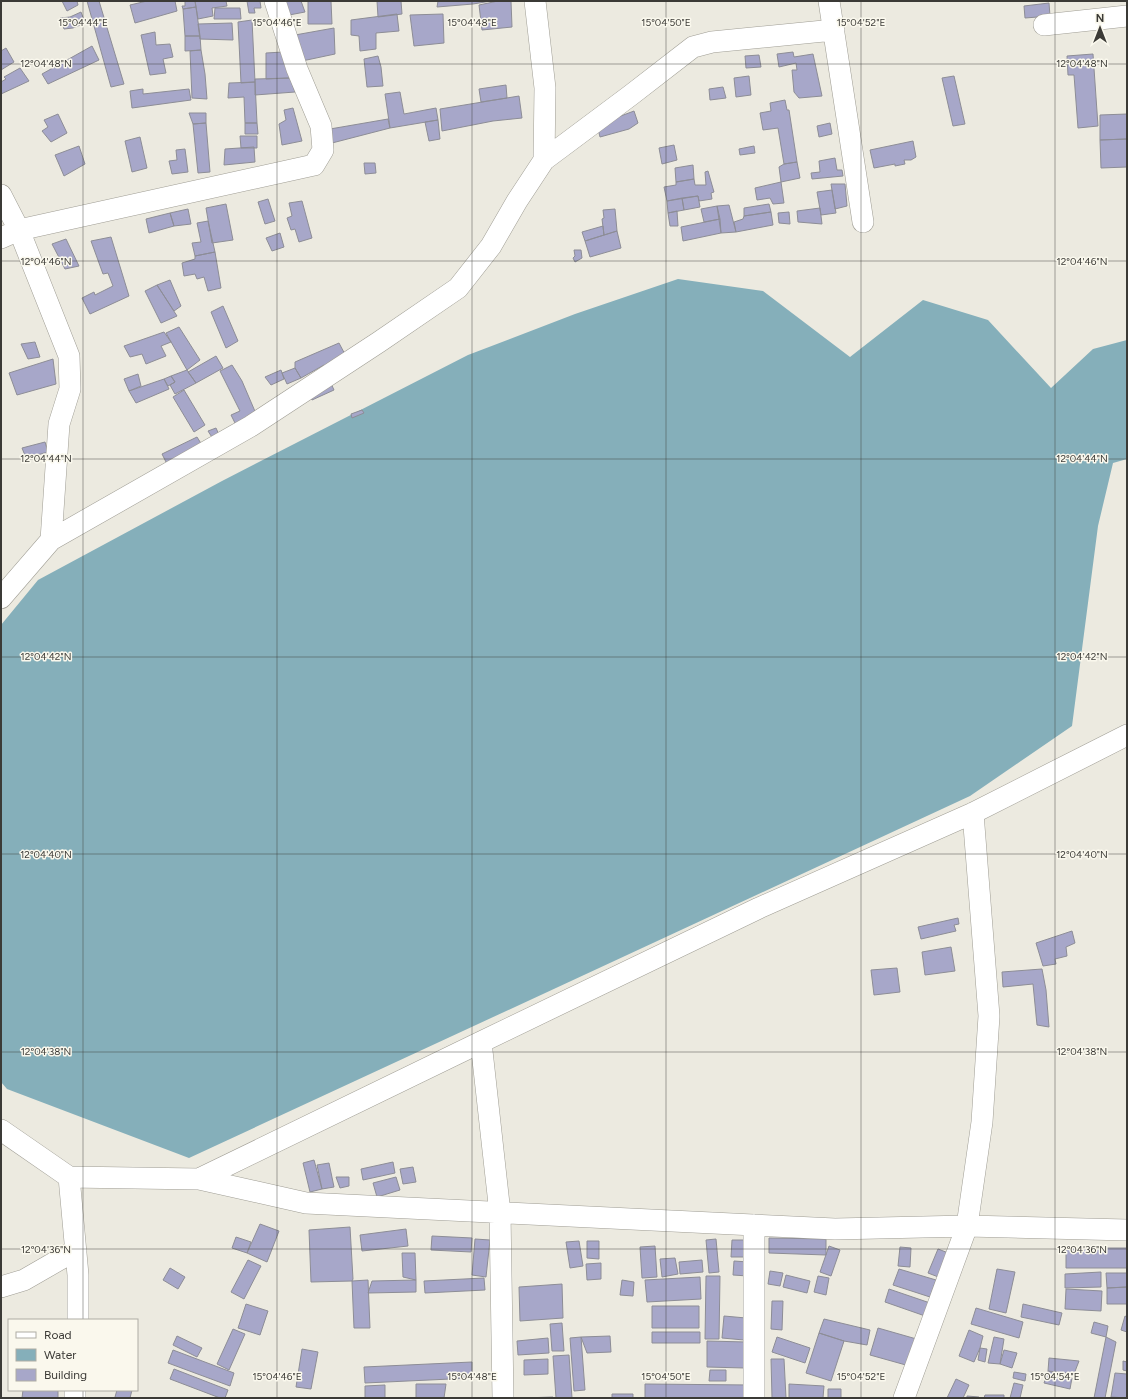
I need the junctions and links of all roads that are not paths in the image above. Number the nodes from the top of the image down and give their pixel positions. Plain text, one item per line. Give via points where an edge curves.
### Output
1 (274, 1) edge
2 (535, 1) edge
3 (830, 1) edge
4 (1127, 16) edge
5 (1044, 25) dead end
6 (834, 30) junction
7 (544, 160) junction
8 (1, 195) edge
9 (863, 222) dead end
10 (10, 234) edge
11 (51, 540) junction
12 (1, 598) edge
13 (1127, 735) edge
14 (973, 813) junction
15 (481, 1042) junction
16 (1, 1130) edge
17 (69, 1177) junction
18 (200, 1180) junction
19 (500, 1212) junction
20 (754, 1225) junction
21 (967, 1226) junction
22 (1127, 1230) edge
23 (76, 1250) junction
24 (1, 1287) edge
25 (78, 1319) edge
26 (503, 1398) edge
27 (754, 1398) edge
28 (904, 1398) edge

1 - 10 street via 297,69 321,126 323,150 314,165
2 - 7 street via 545,88
3 - 6 street
4 - 5 street
6 - 7 street via 712,42 693,47
6 - 9 street
7 - 11 street via 491,246 458,288 251,426
8 - 10 street
10 - 11 street via 69,356 70,389 59,424
11 - 12 street
13 - 14 street
14 - 15 street via 759,908
14 - 21 street via 989,1016 982,1122
15 - 18 street
15 - 19 street
16 - 17 street
17 - 18 street
17 - 23 street
18 - 19 street via 306,1203
19 - 20 street
19 - 26 street
20 - 21 street via 835,1228
20 - 27 street
21 - 22 street
21 - 28 street
23 - 24 street via 24,1280
23 - 25 street

